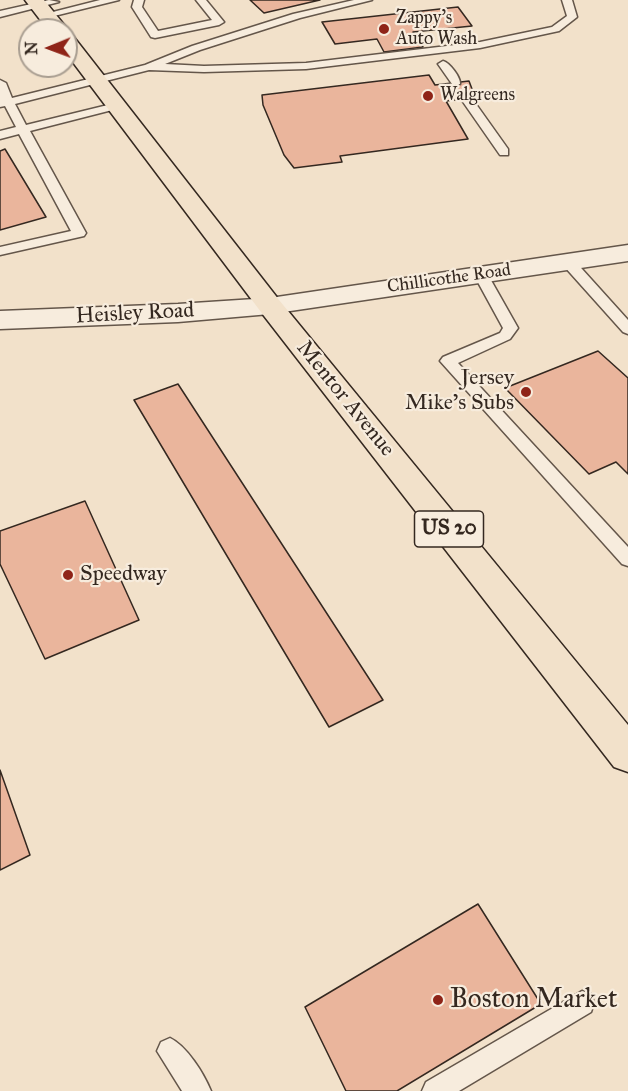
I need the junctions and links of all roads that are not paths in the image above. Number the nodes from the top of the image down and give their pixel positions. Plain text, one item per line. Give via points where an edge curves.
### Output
1 (68, 0) edge
2 (114, 0) edge
3 (139, 0) edge
4 (201, 0) edge
5 (367, 0) edge
6 (567, 0) edge
7 (44, 12) edge
8 (0, 14) edge
9 (78, 56) edge
10 (443, 64) dead end
11 (150, 68) junction
12 (98, 82) junction
13 (456, 82) dead end
14 (0, 83) edge
15 (467, 99) dead end
16 (4, 103) edge
17 (116, 106) junction
18 (23, 129) junction
19 (0, 135) edge
20 (504, 152) dead end
21 (0, 251) edge
22 (628, 253) edge
23 (568, 262) junction
24 (481, 275) junction
25 (270, 306) junction
26 (0, 320) edge
27 (628, 329) edge
28 (628, 559) edge
29 (628, 754) edge
30 (582, 1003) dead end
31 (170, 1051) dead end
32 (198, 1091) edge
33 (435, 1091) edge

1 - 7 lane
2 - 7 lane
3 - 4 lane via 137,7 155,35 219,22
5 - 11 lane via 195,48
6 - 11 lane via 572,17 555,29 480,45 306,66
7 - 8 lane
9 - 12 main road, Mentor Avenue / US 20
10 - 13 lane
11 - 12 lane
12 - 16 lane
12 - 17 main road, Mentor Avenue / US 20
14 - 16 lane
15 - 20 lane
16 - 18 lane
17 - 18 lane
17 - 25 main road, Mentor Avenue / US 20
18 - 19 lane
18 - 21 lane via 79,232
22 - 23 street, Chillicothe Road
23 - 24 street, Chillicothe Road
23 - 27 lane
24 - 25 street, Chillicothe Road
24 - 28 lane via 511,328 505,336 448,362
25 - 26 street, Heisley Road
25 - 29 main road, Mentor Avenue / US 20
30 - 33 lane
31 - 32 lane

